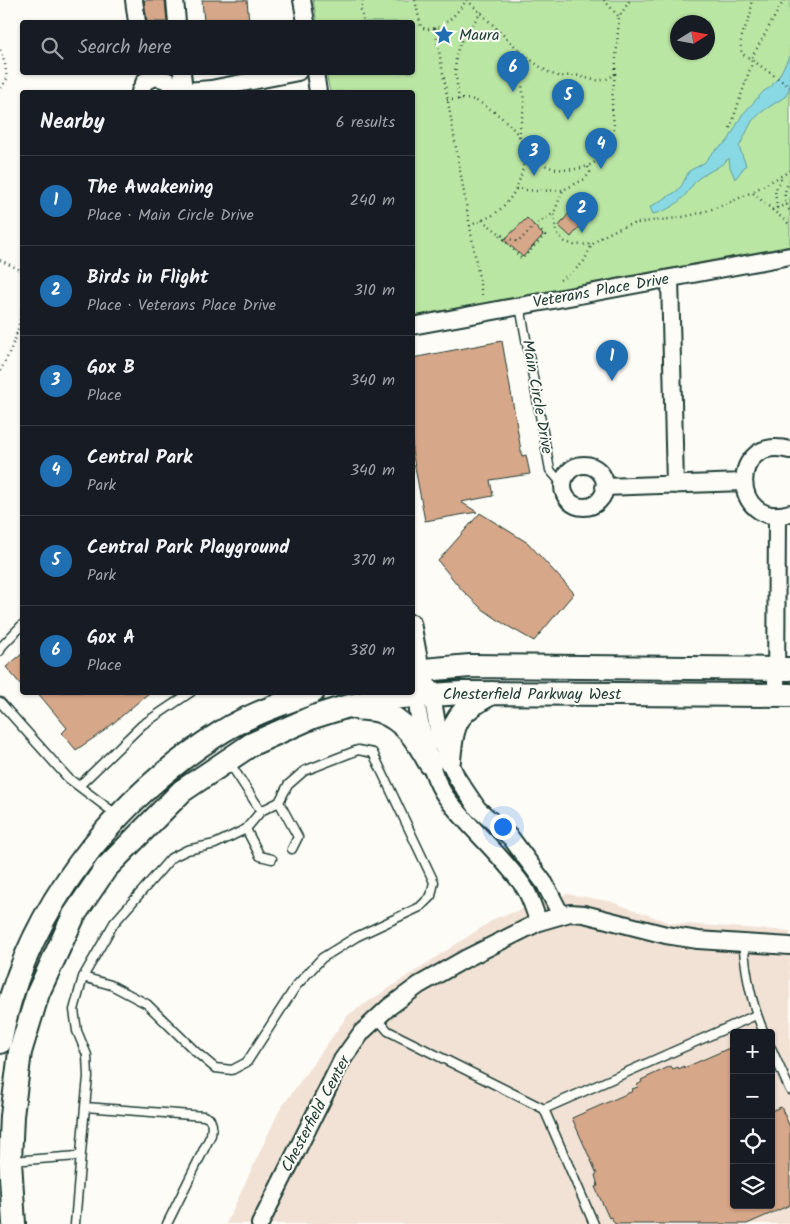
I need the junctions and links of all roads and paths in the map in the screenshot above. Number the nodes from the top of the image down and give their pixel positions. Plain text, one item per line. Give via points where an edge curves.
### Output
1 (134, 0) edge
2 (175, 0) edge
3 (302, 0) edge
4 (364, 0) edge
5 (415, 0) edge
6 (467, 0) edge
7 (604, 0) edge
8 (630, 0) edge
9 (751, 0) edge
10 (784, 0) edge
11 (369, 3) dead end
12 (482, 12) junction
13 (619, 17) junction
14 (137, 20) edge
15 (177, 20) edge
16 (306, 20) edge
17 (363, 20) dead end
18 (435, 28) junction
19 (0, 50) edge
20 (520, 51) junction
21 (751, 59) junction
22 (615, 74) junction
23 (148, 75) edge
24 (182, 75) edge
25 (283, 75) edge
26 (315, 75) edge
27 (790, 87) edge
28 (0, 90) edge
29 (141, 90) edge
30 (177, 90) edge
31 (179, 90) edge
32 (200, 90) edge
33 (318, 90) edge
34 (447, 100) junction
35 (459, 100) junction
36 (730, 128) dead end
37 (522, 142) junction
38 (588, 167) junction
39 (790, 170) edge
40 (784, 173) junction
41 (790, 181) edge
42 (516, 189) junction
43 (563, 190) junction
44 (752, 192) junction
45 (790, 203) edge
46 (786, 205) junction
47 (777, 208) junction
48 (772, 210) junction
49 (790, 211) edge
50 (554, 213) junction
51 (482, 220) junction
52 (535, 225) junction
53 (790, 225) edge
54 (470, 226) junction
55 (497, 232) junction
56 (593, 244) junction
57 (790, 256) edge
58 (0, 260) edge
59 (20, 271) edge
60 (670, 278) junction
61 (560, 280) dead end
62 (482, 295) dead end
63 (520, 306) junction
64 (20, 322) edge
65 (415, 325) edge
66 (16, 334) junction
67 (20, 335) edge
68 (0, 371) edge
69 (790, 450) edge
70 (743, 482) junction
71 (563, 485) junction
72 (675, 485) junction
73 (604, 487) junction
74 (784, 514) edge
75 (20, 627) edge
76 (0, 650) edge
77 (415, 651) edge
78 (783, 669) edge
79 (417, 670) edge
80 (492, 693) junction
81 (186, 695) edge
82 (305, 695) edge
83 (783, 695) edge
84 (424, 696) junction
85 (0, 702) edge
86 (345, 707) junction
87 (228, 760) junction
88 (439, 762) junction
89 (79, 786) junction
90 (279, 802) junction
91 (261, 811) junction
92 (119, 816) junction
93 (246, 829) junction
94 (292, 849) dead end
95 (272, 858) dead end
96 (561, 915) junction
97 (539, 922) junction
98 (743, 943) junction
99 (790, 946) edge
100 (83, 977) junction
101 (756, 1015) junction
102 (377, 1018) junction
103 (762, 1029) edge
104 (0, 1042) edge
105 (775, 1057) edge
106 (790, 1090) edge
107 (86, 1107) junction
108 (544, 1109) junction
109 (81, 1153) junction
110 (5, 1161) edge
111 (14, 1224) edge
112 (75, 1224) edge
113 (168, 1224) edge
114 (260, 1224) edge
115 (594, 1224) edge

1 - 14 street
2 - 15 street
3 - 16 street
4 - 11 path
4 - 17 path
5 - 18 path via 421,27
6 - 12 path
6 - 18 path via 449,21
7 - 13 path
8 - 13 path
9 - 21 path via 750,16 739,44 742,54
10 - 21 path
12 - 20 path
12 - 35 path via 464,35 456,52 454,65
13 - 22 path
18 - 34 path
19 - 28 path via 7,79
20 - 22 path via 559,76 569,74 593,81 608,79
20 - 37 path via 524,102 520,123
21 - 27 path
21 - 36 path
22 - 38 path via 614,129 609,147 601,159
23 - 29 street
23 - 30 street via 165,79
24 - 31 street
25 - 32 street
26 - 33 street
34 - 35 path
34 - 54 path
35 - 37 path via 473,100 503,117
37 - 38 path via 547,168 568,171
37 - 42 path via 524,162
38 - 43 path via 590,172 585,179
39 - 40 path
40 - 44 path
40 - 47 path via 775,191
41 - 46 path via 784,194
42 - 43 path
42 - 51 path via 503,206
43 - 50 path
44 - 48 path
44 - 56 path via 697,214 643,221 621,228
45 - 46 path
46 - 47 path
46 - 49 path
47 - 48 path
48 - 53 path
50 - 52 path
50 - 56 path via 556,231 563,241
51 - 54 path
51 - 55 path
52 - 55 path via 518,242
52 - 55 path via 545,235 522,259
54 - 62 path
56 - 61 path via 576,269
57 - 60 street, Veterans Place Drive
58 - 59 path
60 - 63 street, Veterans Place Drive
60 - 72 street
63 - 65 street, Veterans Place Drive
63 - 71 lane, Main Circle Drive via 550,470
64 - 66 path
66 - 67 path
66 - 68 path
69 - 70 street via 781,447 759,452 750,460
70 - 72 street
70 - 74 street via 745,492 758,509 767,514
71 - 73 street, Main Circle Drive via 570,470 585,465 599,472
71 - 73 street, Main Circle Drive via 568,500 582,507 597,502
72 - 73 street
74 - 78 street
75 - 76 lane
77 - 79 street
78 - 79 street, Chesterfield Parkway West via 470,666
78 - 83 street
79 - 84 street
80 - 83 street, Chesterfield Parkway West
80 - 84 street, Chesterfield Parkway West
80 - 88 street via 469,706 458,718
81 - 89 lane via 142,725
82 - 92 street via 255,714 223,731 182,759
84 - 86 street, Chesterfield Parkway West via 387,698
84 - 88 street via 440,741
85 - 89 lane via 68,778
86 - 87 street, Chesterfield Parkway West via 313,717 252,744
86 - 88 street via 378,711 400,721
87 - 91 lane
87 - 110 street, Chesterfield Parkway West via 182,791 152,820 106,868 74,915 38,992 20,1052
88 - 96 street via 456,778 478,809 511,838 545,884
88 - 97 street via 437,781 446,796 525,889
89 - 92 lane
90 - 91 lane
90 - 94 lane via 298,836
90 - 100 lane via 288,785 304,771 358,750 373,754 434,882 431,896 420,907 356,937 322,958 296,986 247,1062 232,1070 216,1068 147,1004 111,985
91 - 93 lane
92 - 104 street via 79,864 31,942
93 - 95 lane via 260,856
93 - 100 lane via 215,844 171,858 114,923
96 - 97 street, Chesterfield Center
96 - 98 street, Chesterfield Center via 584,914 666,936
97 - 102 street, Chesterfield Center via 419,985
98 - 99 street, Chesterfield Center
98 - 101 lane via 748,988
100 - 107 lane via 74,1010 77,1031 87,1055
101 - 103 lane
101 - 108 lane
102 - 108 lane via 388,1032
102 - 114 street, Chesterfield Center via 362,1032 342,1060
105 - 106 lane
107 - 109 lane
107 - 113 lane via 210,1119 210,1135
108 - 115 lane
109 - 110 lane via 78,1156
109 - 112 lane
110 - 111 street, Chesterfield Parkway West

